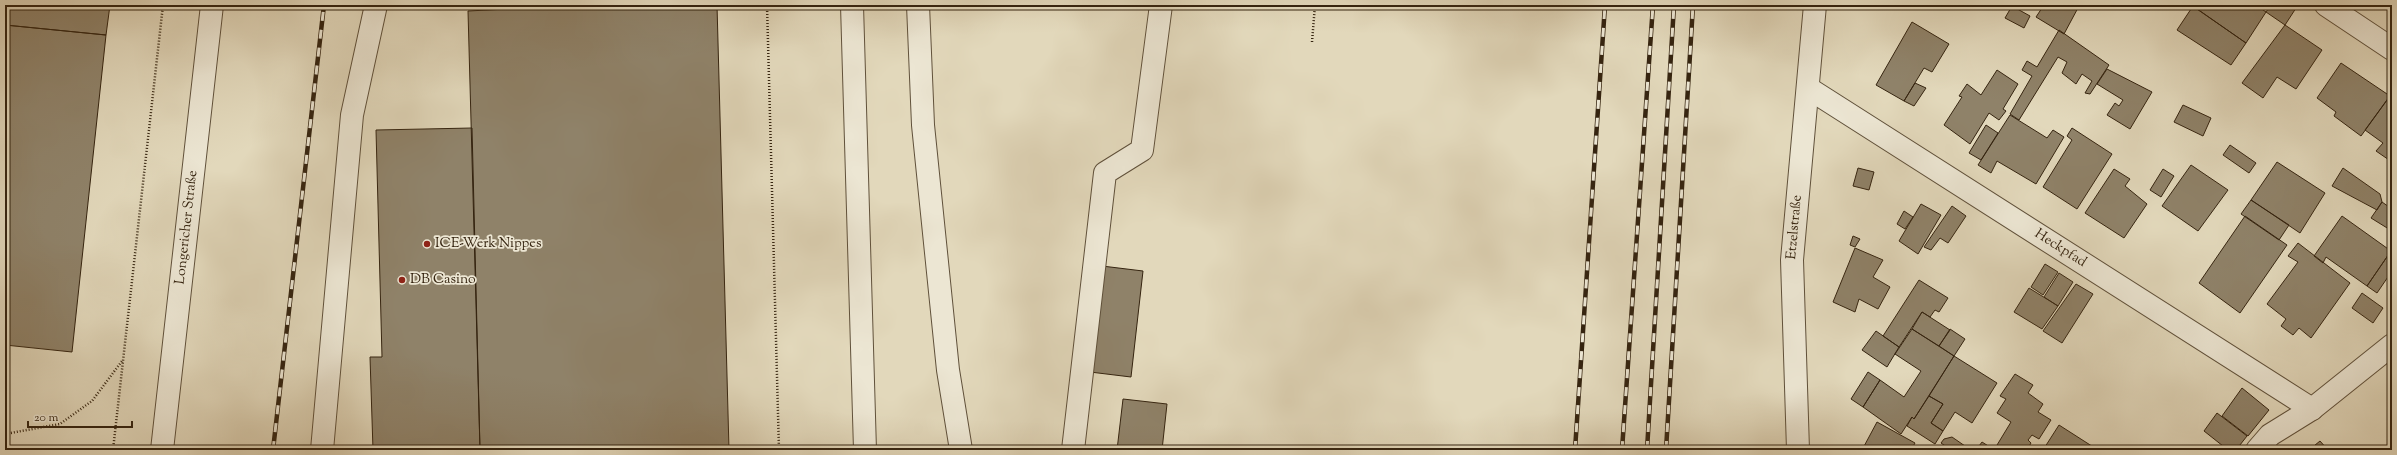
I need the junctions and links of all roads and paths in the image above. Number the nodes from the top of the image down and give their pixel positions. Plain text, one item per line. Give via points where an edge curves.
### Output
1 (163, 5) edge
2 (212, 5) edge
3 (376, 5) edge
4 (768, 5) edge
5 (852, 5) edge
6 (918, 5) edge
7 (1161, 5) edge
8 (1315, 5) edge
9 (1815, 5) edge
10 (2326, 5) edge
11 (1312, 42) dead end
12 (2392, 49) edge
13 (1808, 88) junction
14 (2392, 345) edge
15 (122, 361) junction
16 (2312, 409) junction
17 (5, 434) edge
18 (113, 450) edge
19 (162, 450) edge
20 (322, 450) edge
21 (780, 450) edge
22 (865, 450) edge
23 (961, 450) edge
24 (1074, 450) edge
25 (1798, 450) edge
26 (2257, 450) edge

1 - 15 path via 128,336
2 - 19 street, Longericher Straße
3 - 20 street via 352,115
4 - 21 path
5 - 22 street
6 - 23 street via 923,125 948,370
7 - 24 street via 1142,150 1105,173
8 - 11 path
9 - 13 street, Etzelstraße
10 - 12 street
13 - 16 street, Heckpfad
13 - 25 street, Etzelstraße via 1792,260
14 - 16 street
15 - 17 path via 92,401 60,424
15 - 18 path
16 - 26 street via 2270,435

